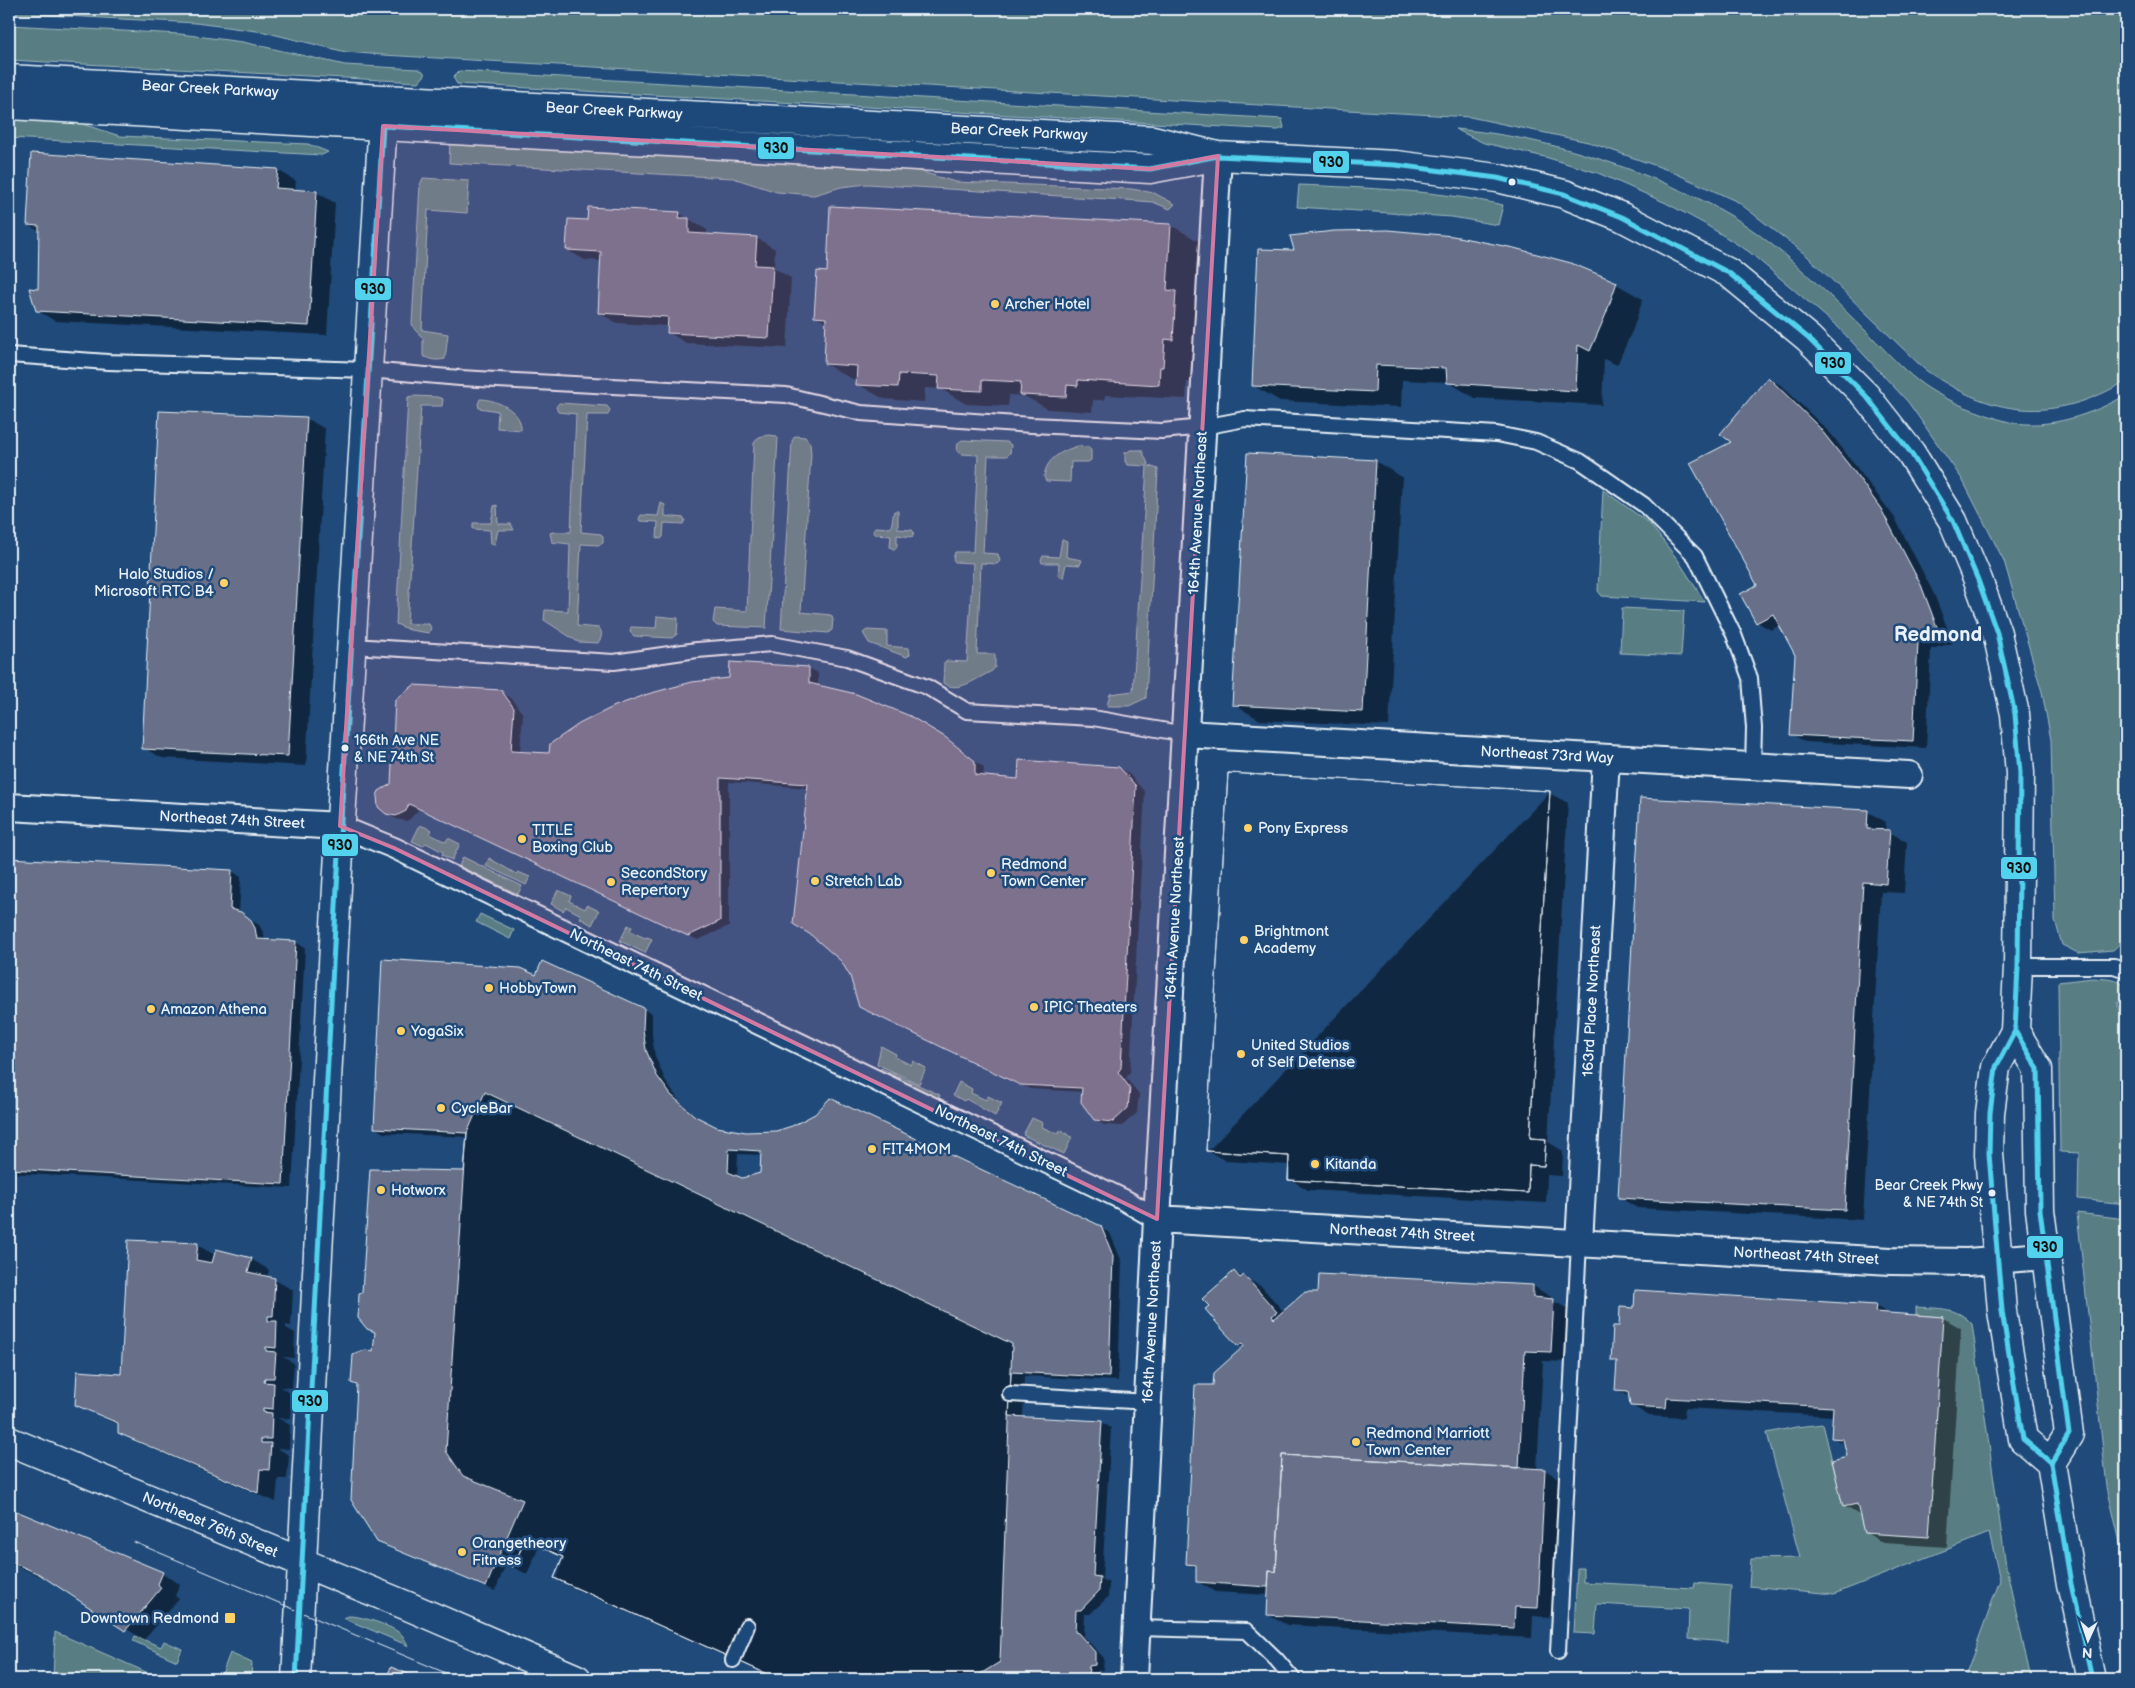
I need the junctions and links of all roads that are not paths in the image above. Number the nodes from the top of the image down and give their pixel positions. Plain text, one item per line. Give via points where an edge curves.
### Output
1 (9, 79) edge
2 (384, 99) junction
3 (9, 105) edge
4 (383, 126) junction
5 (1218, 156) junction
6 (9, 355) edge
7 (368, 370) junction
8 (1203, 427) junction
9 (352, 646) junction
10 (1185, 734) junction
11 (1606, 758) junction
12 (1753, 766) junction
13 (1909, 775) dead end
14 (9, 807) edge
15 (340, 826) junction
16 (2018, 966) junction
17 (2126, 970) edge
18 (2015, 1031) junction
19 (1158, 1219) junction
20 (1579, 1243) junction
21 (2045, 1256) junction
22 (1996, 1259) junction
23 (1010, 1394) dead end
24 (1148, 1402) junction
25 (9, 1441) edge
26 (2051, 1464) junction
27 (302, 1562) junction
28 (748, 1626) dead end
29 (1137, 1628) junction
30 (1558, 1651) dead end
31 (733, 1660) dead end
32 (1288, 1677) edge
33 (296, 1679) edge
34 (577, 1679) edge
35 (1134, 1679) edge
36 (2092, 1679) edge

1 - 2 main road, Bear Creek Parkway
2 - 4 main road
2 - 5 main road, Bear Creek Parkway via 1152,140
3 - 4 main road, Bear Creek Parkway
4 - 5 main road, Bear Creek Parkway via 1150,169
4 - 7 main road
5 - 8 street, 164th Avenue Northeast
5 - 16 main road, Bear Creek Parkway via 1396,165 1497,178 1564,194 1622,217 1730,273 1815,344 1866,396 1911,453 1953,521 1997,633 2016,714 2019,763
6 - 7 lane via 108,362
7 - 8 lane via 786,395 861,413 950,420 1162,431
7 - 9 main road
8 - 10 street, 164th Avenue Northeast
8 - 12 lane via 1245,419 1497,434 1536,442 1580,461 1644,505 1695,556 1734,635 1750,678
9 - 10 lane via 614,662 697,650 772,644 847,658 927,687 967,711 1093,718
9 - 15 main road
10 - 11 street, Northeast 73rd Way
10 - 19 street, 164th Avenue Northeast
11 - 12 street, Northeast 73rd Way
11 - 20 street, 163rd Place Northeast
12 - 13 street, Northeast 73rd Way
14 - 15 street, Northeast 74th Street
15 - 19 street, Northeast 74th Street via 402,852
15 - 27 main road
16 - 17 lane via 2114,966
16 - 18 main road, Bear Creek Parkway
18 - 21 main road via 2038,1068 2040,1210
18 - 22 main road, Bear Creek Parkway via 1996,1067 1990,1114 1989,1154
19 - 20 street, Northeast 74th Street
19 - 24 street, 164th Avenue Northeast
20 - 22 street, Northeast 74th Street via 1891,1261
20 - 30 lane
21 - 22 street, Northeast 74th Street
21 - 26 main road via 2069,1434
22 - 26 main road, Bear Creek Parkway via 2006,1341 2024,1439
23 - 24 lane
24 - 29 street, 164th Avenue Northeast
25 - 27 main road, Northeast 76th Street
26 - 36 main road via 2071,1584
27 - 33 main road
27 - 34 main road, Northeast 76th Street
28 - 31 lane
29 - 32 lane via 1247,1631
29 - 35 street, 164th Avenue Northeast

